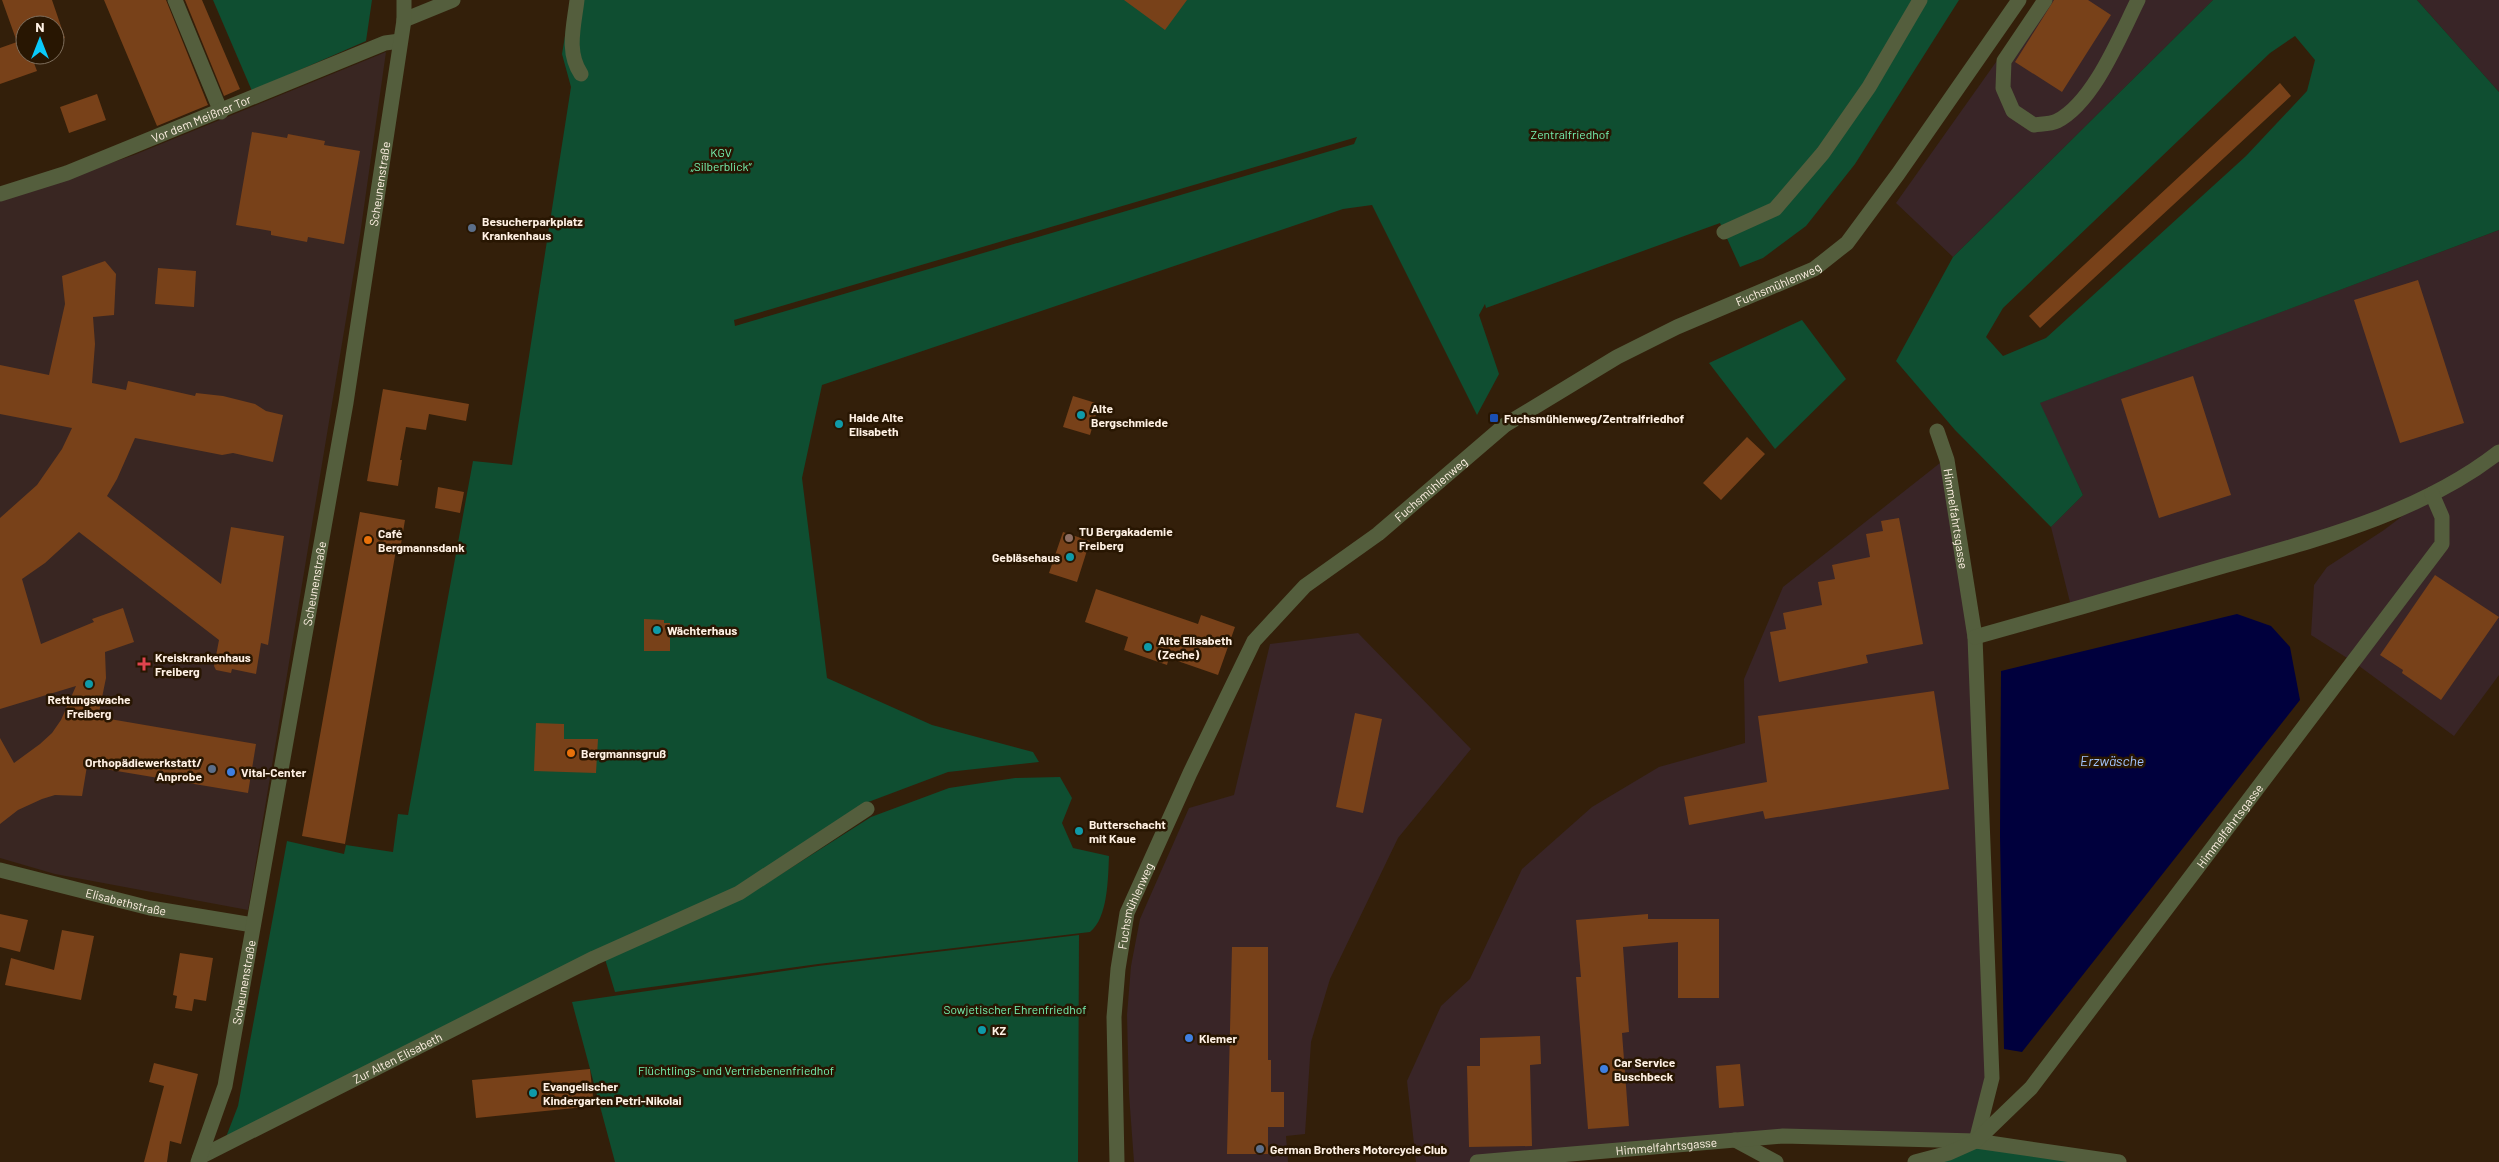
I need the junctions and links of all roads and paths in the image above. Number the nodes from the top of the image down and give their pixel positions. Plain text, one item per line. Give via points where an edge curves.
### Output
1 (175, 0) edge
2 (404, 0) edge
3 (453, 0) edge
4 (576, 0) edge
5 (1920, 0) edge
6 (2019, 0) edge
7 (2045, 0) edge
8 (2138, 0) edge
9 (404, 20) junction
10 (400, 41) junction
11 (582, 74) dead end
12 (221, 112) junction
13 (0, 194) edge
14 (1724, 232) dead end
15 (1937, 431) dead end
16 (2499, 452) edge
17 (2432, 494) junction
18 (1975, 637) junction
19 (867, 809) dead end
20 (0, 870) edge
21 (253, 925) junction
22 (1735, 1140) junction
23 (1976, 1141) junction
24 (199, 1160) edge
25 (1117, 1162) edge
26 (1477, 1162) edge
27 (1776, 1162) edge
28 (1916, 1162) edge
29 (2119, 1162) edge

1 - 12 street
2 - 9 street, Scheunenstraße
3 - 9 street
4 - 11 street via 571,52
5 - 14 street via 1869,87 1823,153 1775,209
6 - 25 street, Fuchsmühlenweg via 1847,243 1814,269 1677,327 1617,357 1506,426 1378,534 1305,586 1254,641 1190,773 1128,913 1114,1017
7 - 8 street via 2004,60 2003,88 2013,111 2034,125 2056,122 2079,104 2102,70
9 - 10 street, Scheunenstraße
10 - 12 street, Vor dem Meißner Tor via 385,43
10 - 21 street, Scheunenstraße via 348,393
12 - 13 street, Vor dem Meißner Tor via 66,173
15 - 18 street, Himmelfahrtsgasse via 1947,460
16 - 17 street
17 - 18 street via 2333,535
17 - 23 street, Himmelfahrtsgasse via 2442,517 2442,544 2031,1088
18 - 23 street, Himmelfahrtsgasse via 1992,1078
19 - 24 street, Zur Alten Elisabeth via 739,894 594,958
20 - 21 street, Elisabethstraße via 150,908
21 - 24 street, Scheunenstraße via 226,1086
22 - 23 street, Himmelfahrtsgasse via 1783,1136
22 - 26 street, Himmelfahrtsgasse
22 - 27 street
23 - 28 street, Himmelfahrtsgasse
23 - 29 street

